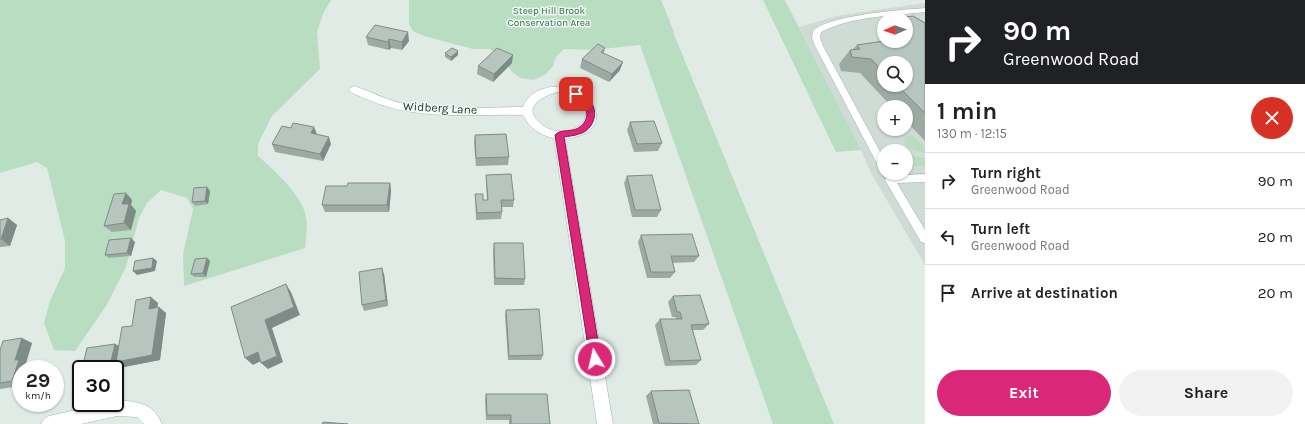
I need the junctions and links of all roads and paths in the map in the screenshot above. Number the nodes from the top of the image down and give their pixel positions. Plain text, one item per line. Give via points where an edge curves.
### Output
1 (925, 10) edge
2 (354, 90) dead end
3 (528, 111) junction
4 (559, 135) junction
5 (877, 155) edge
6 (913, 177) edge
7 (925, 178) edge
8 (890, 180) edge
9 (925, 238) edge
10 (154, 423) edge
11 (49, 424) edge
12 (605, 424) edge

1 - 5 lane via 832,24 817,31 819,46
2 - 3 street, Widberg Lane via 406,108
3 - 4 street via 537,127
3 - 4 street via 533,98 548,90 568,91 584,100 591,113 586,127 578,132
4 - 12 street
6 - 7 lane
8 - 9 lane
10 - 11 street via 141,410 117,408

